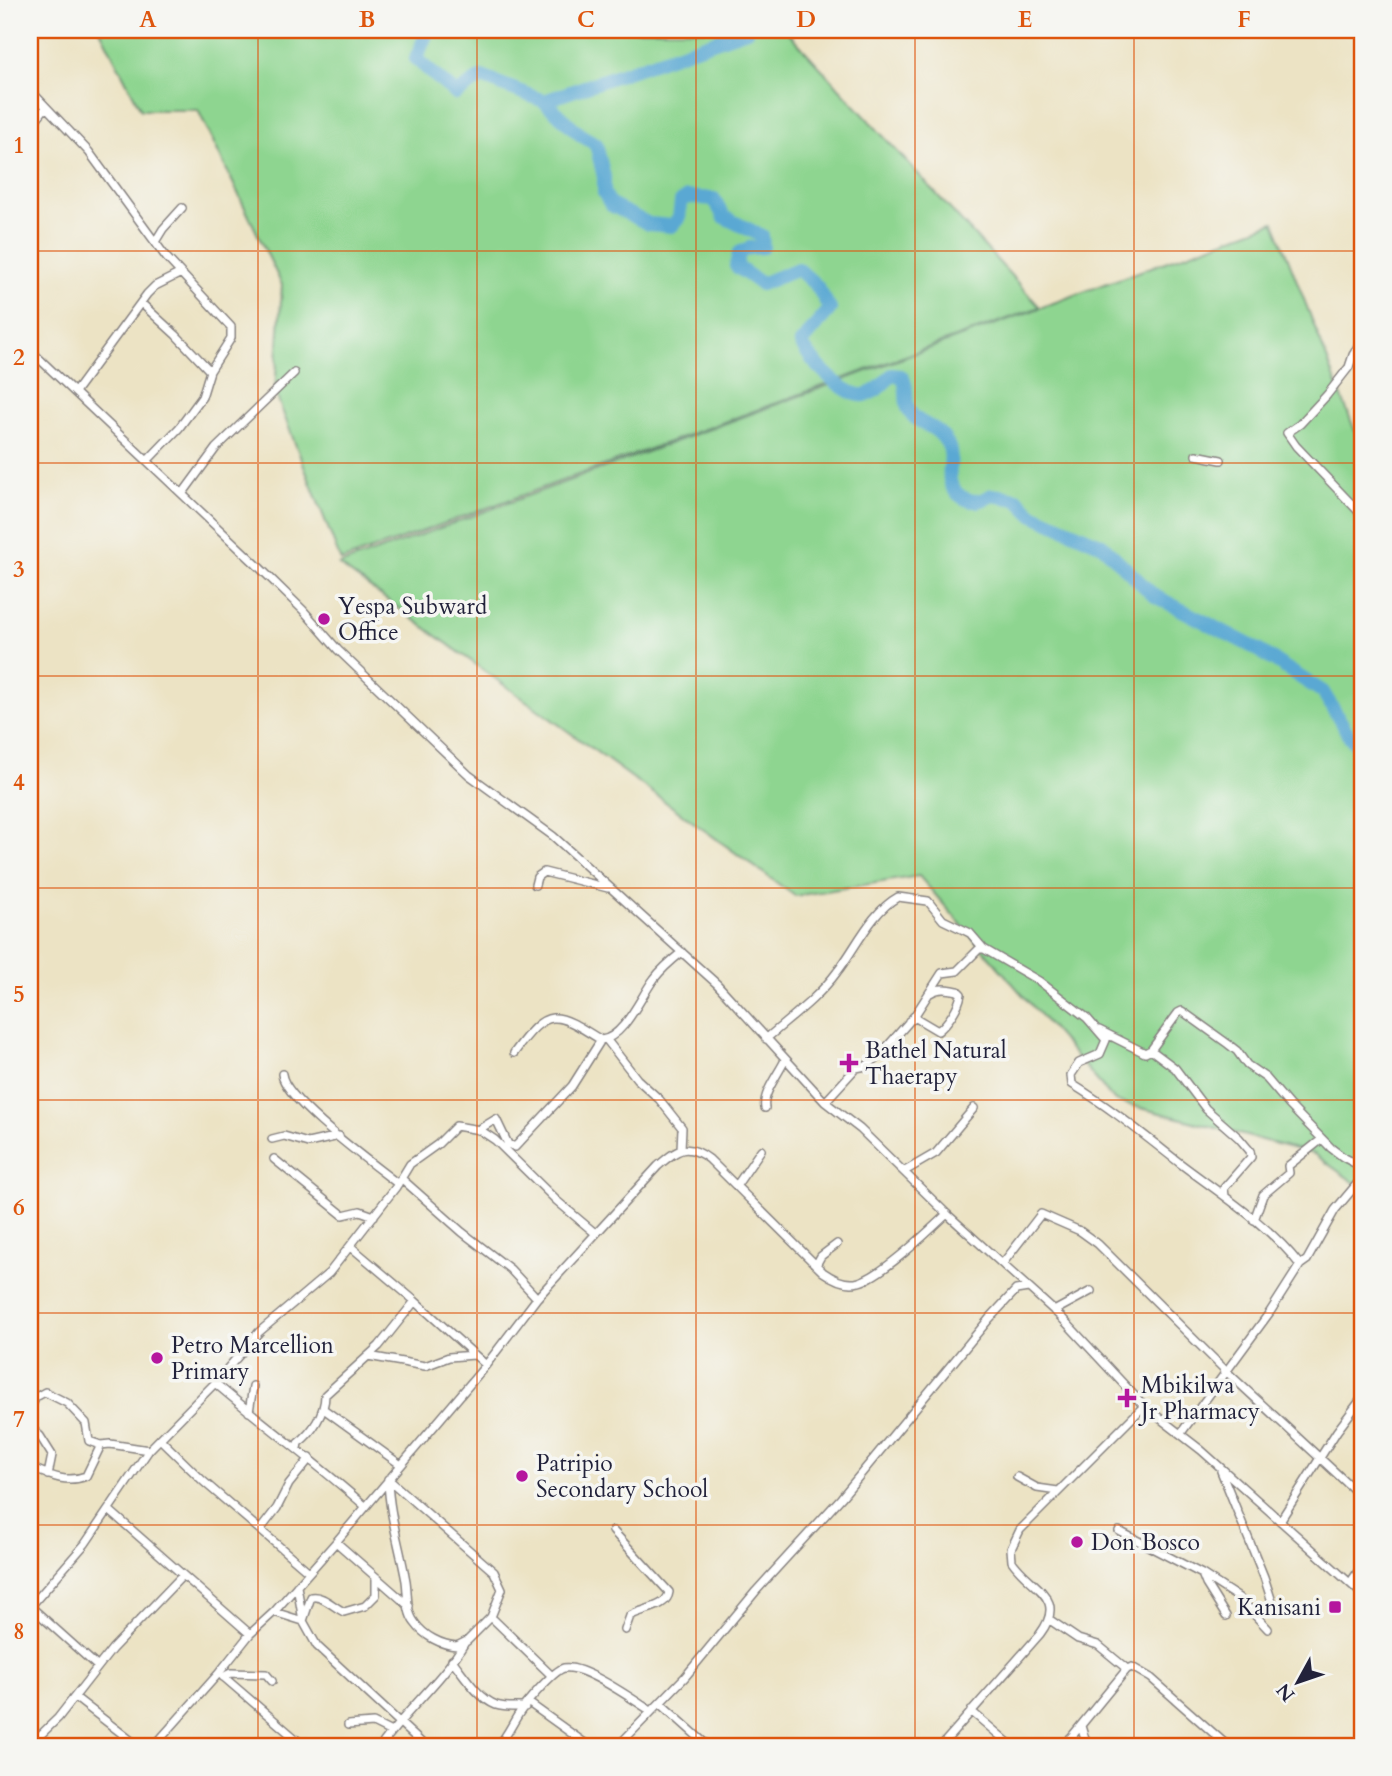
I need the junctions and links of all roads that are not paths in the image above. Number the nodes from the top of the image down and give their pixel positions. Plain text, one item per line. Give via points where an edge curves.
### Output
1 (30, 90) edge
2 (46, 107) junction
3 (30, 127) edge
4 (182, 208) dead end
5 (155, 242) junction
6 (181, 273) junction
7 (141, 303) junction
8 (1362, 341) edge
9 (30, 350) edge
10 (210, 371) junction
11 (294, 373) dead end
12 (75, 392) junction
13 (1196, 455) dead end
14 (148, 460) junction
15 (1222, 460) dead end
16 (183, 494) junction
17 (1362, 515) edge
18 (536, 885) dead end
19 (609, 888) junction
20 (983, 948) junction
21 (682, 952) junction
22 (929, 994) junction
23 (908, 1021) junction
24 (1099, 1029) junction
25 (603, 1039) junction
26 (766, 1039) junction
27 (1151, 1050) junction
28 (514, 1053) dead end
29 (785, 1060) junction
30 (282, 1074) dead end
31 (825, 1102) junction
32 (765, 1108) dead end
33 (974, 1108) dead end
34 (476, 1131) junction
35 (339, 1136) junction
36 (272, 1139) dead end
37 (1322, 1139) junction
38 (681, 1149) junction
39 (761, 1150) dead end
40 (274, 1159) dead end
41 (1362, 1167) edge
42 (905, 1171) junction
43 (1362, 1178) edge
44 (400, 1181) junction
45 (737, 1185) junction
46 (1225, 1196) junction
47 (947, 1214) junction
48 (374, 1216) junction
49 (1254, 1220) junction
50 (595, 1234) junction
51 (837, 1244) dead end
52 (350, 1246) junction
53 (1003, 1263) junction
54 (816, 1265) junction
55 (1300, 1265) junction
56 (1028, 1288) junction
57 (1091, 1291) dead end
58 (537, 1298) junction
59 (415, 1301) junction
60 (1054, 1311) junction
61 (368, 1356) junction
62 (474, 1356) junction
63 (486, 1365) junction
64 (1227, 1372) junction
65 (215, 1383) junction
66 (253, 1385) dead end
67 (1362, 1398) edge
68 (1144, 1406) junction
69 (30, 1408) edge
70 (325, 1410) junction
71 (249, 1412) junction
72 (30, 1427) edge
73 (1181, 1433) junction
74 (160, 1439) junction
75 (101, 1446) junction
76 (297, 1449) junction
77 (149, 1450) junction
78 (310, 1458) junction
79 (1319, 1458) junction
80 (401, 1465) junction
81 (30, 1467) edge
82 (1219, 1467) junction
83 (48, 1475) junction
84 (1017, 1476) dead end
85 (388, 1479) junction
86 (1058, 1491) junction
87 (1362, 1497) edge
88 (365, 1506) junction
89 (109, 1510) junction
90 (1280, 1521) junction
91 (260, 1530) junction
92 (613, 1531) dead end
93 (1119, 1531) dead end
94 (336, 1542) junction
95 (1362, 1566) edge
96 (309, 1572) junction
97 (1202, 1574) junction
98 (182, 1576) junction
99 (376, 1577) junction
100 (1350, 1583) junction
101 (297, 1586) junction
102 (1362, 1594) edge
103 (30, 1606) edge
104 (409, 1606) junction
105 (1275, 1611) dead end
106 (274, 1612) junction
107 (1226, 1616) dead end
108 (491, 1617) junction
109 (1050, 1619) junction
110 (303, 1621) junction
111 (1268, 1629) dead end
112 (625, 1630) dead end
113 (250, 1634) junction
114 (464, 1644) junction
115 (452, 1660) junction
116 (98, 1667) junction
117 (1127, 1668) junction
118 (221, 1675) junction
119 (552, 1676) junction
120 (272, 1681) dead end
121 (76, 1698) junction
122 (660, 1703) junction
123 (527, 1705) junction
124 (651, 1711) junction
125 (971, 1711) junction
126 (401, 1722) junction
127 (348, 1725) dead end
128 (1081, 1726) junction
129 (391, 1732) junction
130 (1070, 1738) junction
131 (30, 1745) edge
132 (138, 1746) edge
133 (154, 1746) edge
134 (304, 1746) edge
135 (381, 1746) edge
136 (425, 1746) edge
137 (498, 1746) edge
138 (589, 1746) edge
139 (618, 1746) edge
140 (708, 1746) edge
141 (941, 1746) edge
142 (1012, 1746) edge
143 (1064, 1746) edge
144 (1085, 1746) edge
145 (1228, 1746) edge

1 - 2 street
2 - 3 street
2 - 5 street via 89,152
4 - 5 street
5 - 6 street
6 - 7 street via 155,286
6 - 10 street via 232,330
7 - 10 street
7 - 12 street
8 - 17 street via 1327,395 1287,433
9 - 12 street
10 - 14 street via 202,397
11 - 16 street via 216,448
12 - 14 street
13 - 15 street
14 - 16 street
16 - 19 street via 470,775 553,836
18 - 19 street via 544,872
19 - 21 street
20 - 22 street via 957,972 942,973
20 - 24 street via 1040,981
20 - 26 street via 970,933 943,920 928,901 898,897 877,916 836,974
21 - 25 street via 660,971 617,1033
21 - 26 street
22 - 23 street
22 - 23 street via 948,989 958,991 961,998 938,1031 916,1018
23 - 31 street via 878,1057 856,1068
24 - 27 street via 1143,1053
24 - 46 street via 1106,1040 1100,1054 1079,1063 1070,1081
25 - 28 street via 565,1018 550,1018 531,1028
25 - 34 street via 572,1086 515,1147 508,1144 496,1119
25 - 38 street via 682,1128
26 - 29 street
27 - 37 street via 1182,1011 1237,1051
27 - 46 street via 1175,1068 1206,1109 1250,1152 1251,1157 1224,1188
29 - 31 street
29 - 32 street via 766,1094
30 - 35 street via 282,1082
31 - 42 street
33 - 42 street via 936,1153
34 - 44 street via 456,1126 415,1159
34 - 50 street via 495,1140
35 - 36 street via 308,1143 284,1136
35 - 44 street
37 - 41 street
37 - 49 street via 1263,1195
38 - 45 street via 702,1153
38 - 50 street via 658,1166
39 - 45 street
40 - 48 street via 343,1215 360,1211
42 - 47 street
43 - 55 street
44 - 48 street
44 - 58 street via 510,1269
45 - 54 street
46 - 49 street
47 - 53 street
47 - 54 street via 862,1282 840,1281
48 - 52 street
49 - 55 street
50 - 58 street
51 - 54 street
52 - 59 street
52 - 65 street via 324,1278 259,1332
53 - 56 street
53 - 64 street via 1041,1214 1080,1231 1102,1247
55 - 64 street
56 - 60 street
56 - 122 street via 1016,1290 956,1356 856,1481
57 - 60 street
58 - 63 street
59 - 61 street
59 - 62 street
60 - 68 street
61 - 62 street via 425,1366 449,1357
61 - 70 street via 325,1395
62 - 63 street
63 - 80 street
64 - 73 street
64 - 79 street
65 - 71 street
65 - 74 street
66 - 71 street
67 - 79 street
68 - 73 street
68 - 86 street
69 - 75 street via 45,1392 67,1404 86,1423 89,1441
70 - 76 street
70 - 80 street
71 - 76 street
72 - 83 street via 52,1455
73 - 82 street
74 - 77 street
74 - 91 street
75 - 77 street
75 - 83 street via 86,1476 74,1482
76 - 78 street
77 - 89 street
78 - 88 street
78 - 91 street
79 - 87 street
79 - 90 street
80 - 85 street
81 - 83 street
82 - 90 street
82 - 105 street
84 - 86 street via 1037,1488
85 - 88 street
85 - 104 street
85 - 108 street via 498,1577 502,1589
86 - 109 street via 1020,1530 1011,1554 1015,1566 1047,1599
88 - 94 street
89 - 98 street
89 - 103 street
90 - 100 street
91 - 96 street
92 - 112 street via 669,1592 668,1600 630,1616
93 - 97 street
94 - 96 street
94 - 99 street
95 - 100 street
96 - 101 street
97 - 107 street
97 - 111 street via 1239,1598
98 - 113 street
98 - 116 street
99 - 104 street
99 - 110 street via 376,1595 369,1603 344,1612 319,1596 311,1597
100 - 102 street
101 - 106 street
101 - 110 street
103 - 116 street
104 - 114 street via 414,1623 433,1639 451,1646
106 - 110 street
106 - 113 street
108 - 114 street
108 - 119 street
109 - 117 street via 1077,1639 1098,1645
109 - 125 street
110 - 126 street via 331,1661
113 - 118 street
114 - 115 street
115 - 123 street via 494,1704
115 - 126 street
116 - 121 street
117 - 128 street
117 - 145 street via 1146,1673
118 - 120 street via 267,1674
118 - 133 street
118 - 134 street
119 - 123 street
119 - 124 street via 564,1668 577,1669
121 - 131 street
121 - 132 street
122 - 124 street
122 - 140 street
123 - 137 street
123 - 138 street
124 - 139 street
125 - 141 street
125 - 142 street
126 - 129 street
126 - 136 street
127 - 129 street via 373,1723
128 - 130 street
128 - 144 street
129 - 135 street
130 - 143 street
130 - 144 street

